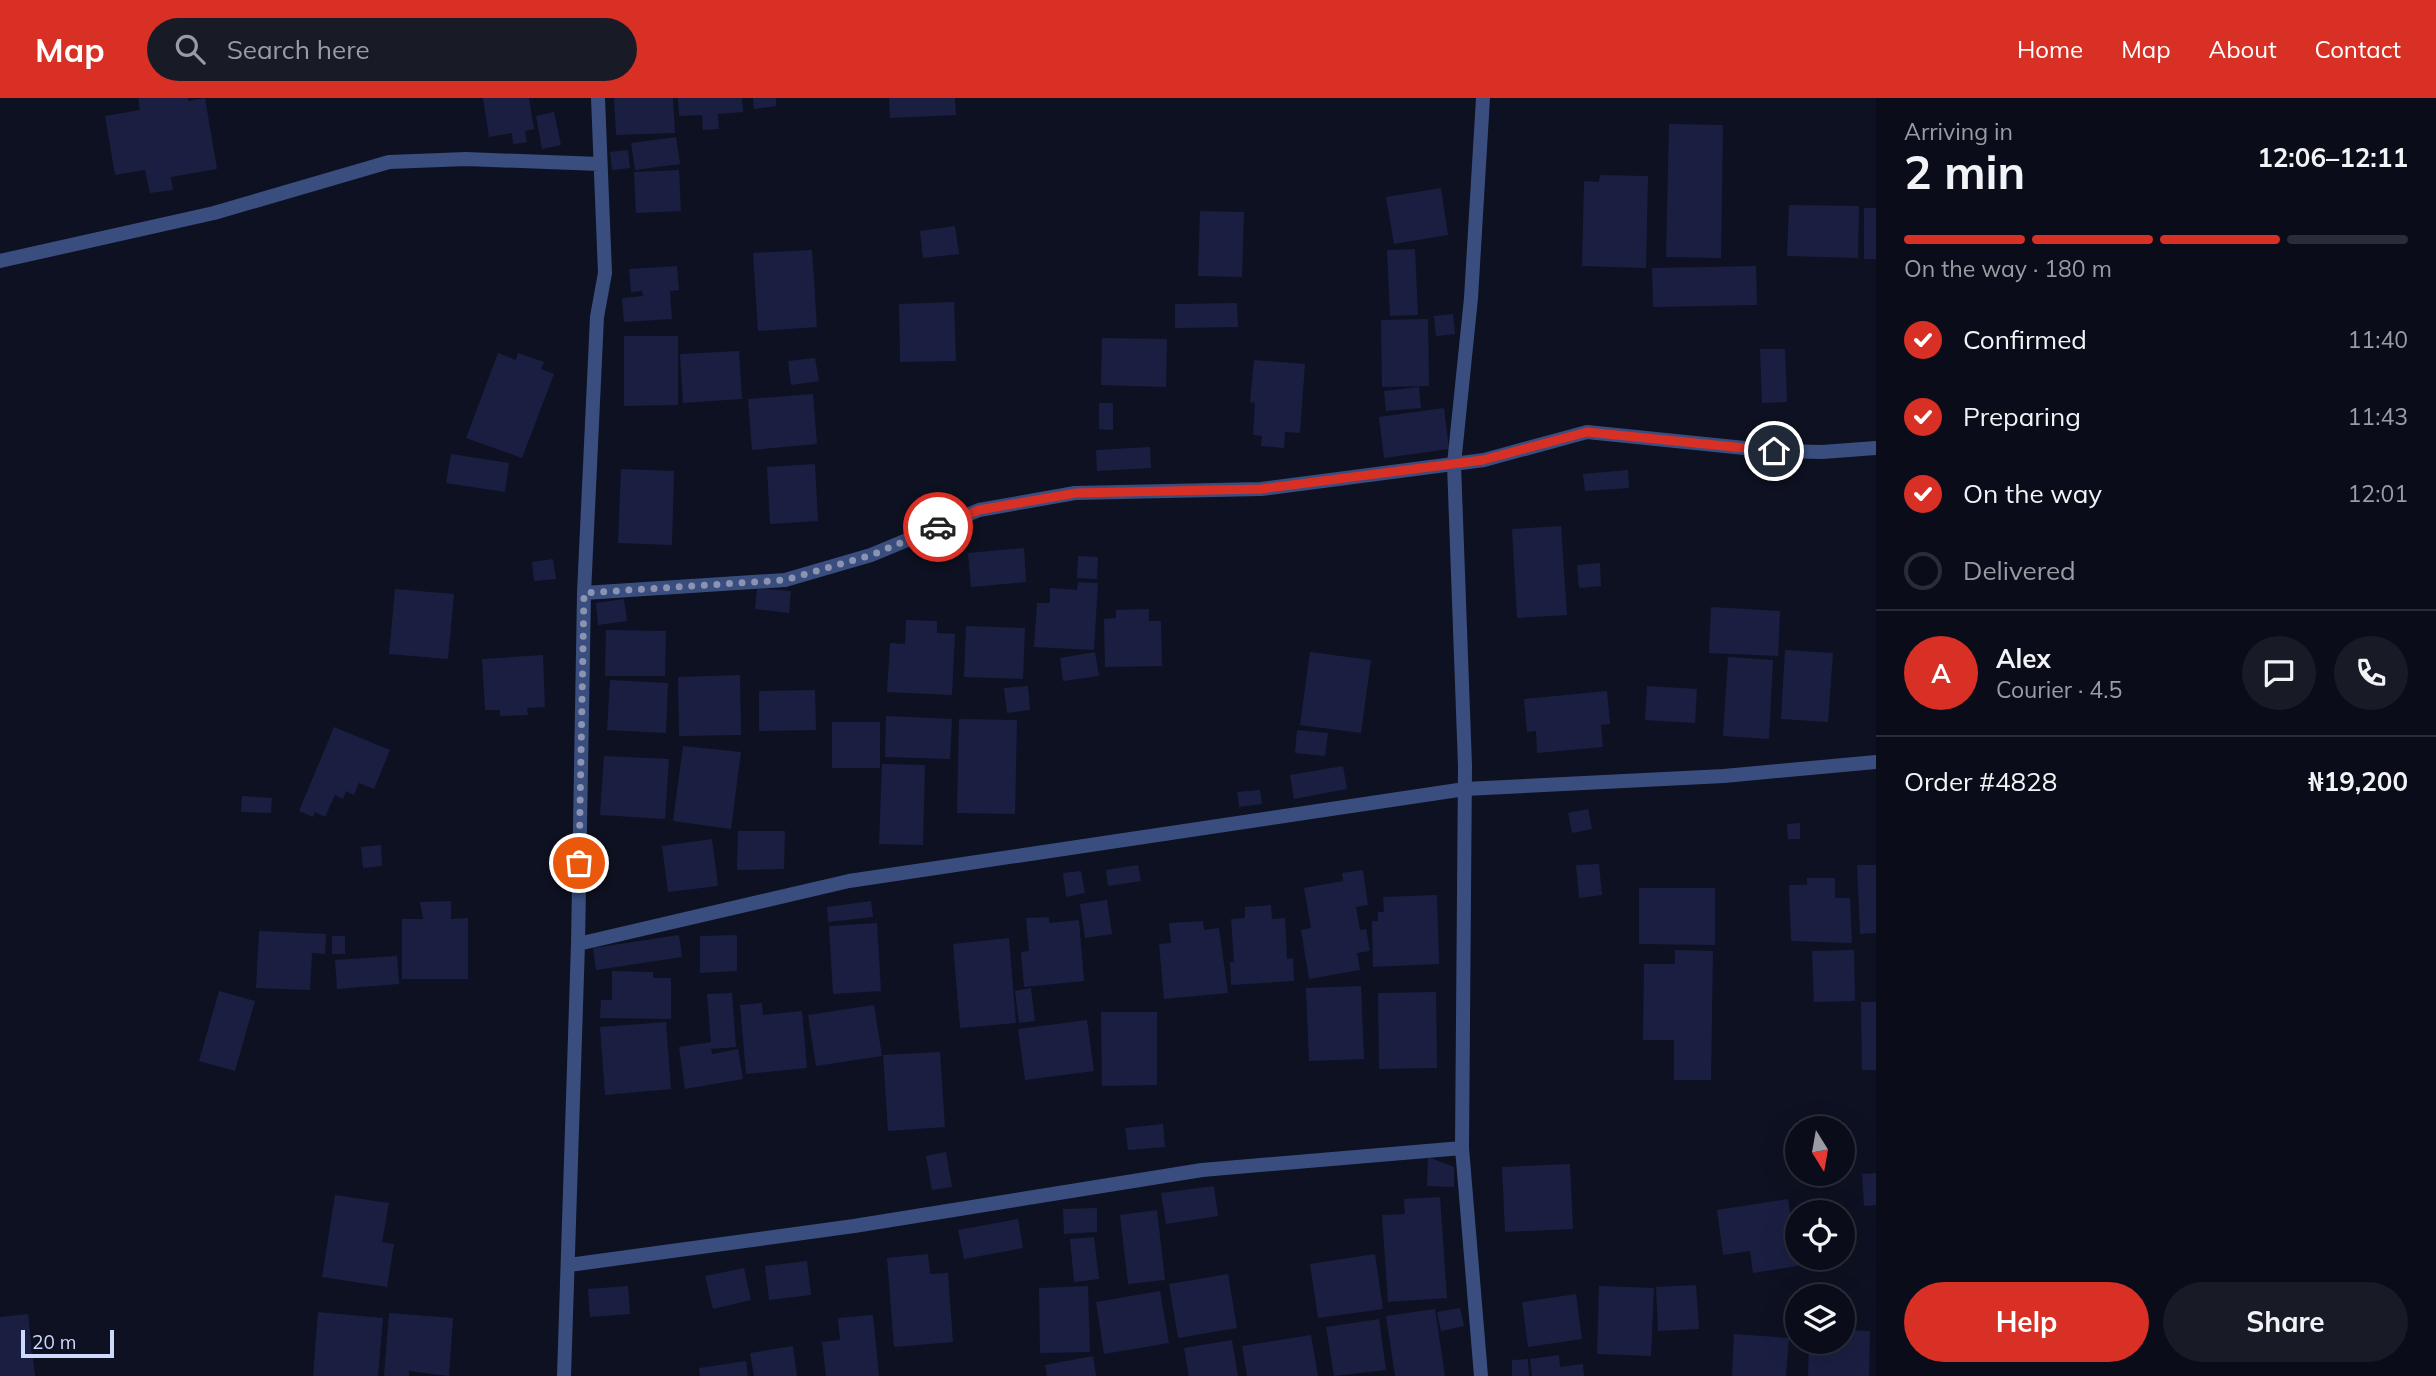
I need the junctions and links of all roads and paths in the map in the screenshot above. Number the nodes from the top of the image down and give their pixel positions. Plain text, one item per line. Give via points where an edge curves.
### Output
1 (598, 98) edge
2 (1483, 98) edge
3 (600, 164) junction
4 (0, 261) edge
5 (1876, 448) edge
6 (1454, 464) junction
7 (584, 593) junction
8 (1876, 762) edge
9 (1465, 789) junction
10 (578, 944) junction
11 (1462, 1148) junction
12 (569, 1265) junction
13 (564, 1376) edge
14 (1481, 1376) edge

1 - 3 street
2 - 6 street via 1471,298
3 - 4 street via 466,159 389,162 214,213
3 - 7 street via 605,273 597,317
5 - 6 street via 1774,451 1587,432
6 - 7 street via 1261,489 1076,493 979,510 872,555 785,580
6 - 9 street
7 - 10 street
8 - 9 street via 1724,776
9 - 10 street via 849,881
9 - 11 street
10 - 12 street
11 - 12 street via 1202,1170 854,1226
11 - 14 street
12 - 13 street

